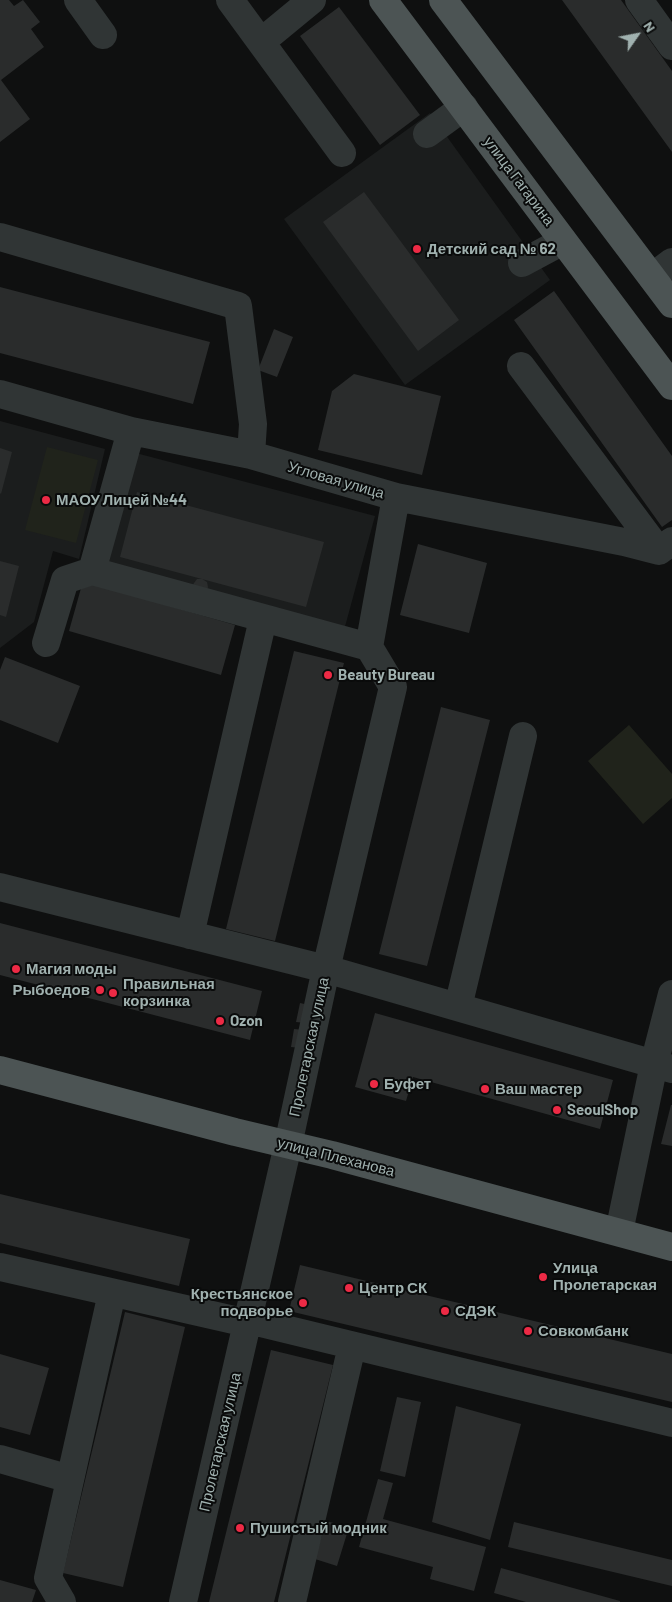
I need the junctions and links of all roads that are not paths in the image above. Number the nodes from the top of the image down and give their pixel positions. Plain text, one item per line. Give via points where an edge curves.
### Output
1 (78, 0) edge
2 (230, 0) edge
3 (312, 0) edge
4 (383, 0) edge
5 (443, 0) edge
6 (639, 0) edge
7 (104, 35) dead end
8 (261, 42) junction
9 (672, 46) edge
10 (464, 108) junction
11 (427, 134) dead end
12 (342, 153) dead end
13 (0, 237) edge
14 (563, 240) junction
15 (522, 263) dead end
16 (662, 269) edge
17 (672, 304) edge
18 (520, 366) dead end
19 (672, 386) edge
20 (0, 394) edge
21 (131, 431) junction
22 (251, 456) junction
23 (396, 497) junction
24 (665, 546) edge
25 (92, 570) junction
26 (263, 619) junction
27 (46, 643) dead end
28 (369, 647) junction
29 (523, 736) dead end
30 (0, 886) edge
31 (190, 935) junction
32 (326, 969) junction
33 (672, 994) edge
34 (458, 1007) junction
35 (663, 1066) edge
36 (0, 1070) edge
37 (288, 1145) junction
38 (618, 1232) junction
39 (672, 1247) edge
40 (0, 1267) edge
41 (112, 1293) junction
42 (247, 1322) junction
43 (352, 1346) junction
44 (672, 1423) edge
45 (0, 1460) edge
46 (70, 1479) junction
47 (62, 1602) edge
48 (183, 1602) edge
49 (292, 1602) edge

1 - 7 street
2 - 8 street
3 - 8 street
4 - 10 main road, улица Гагарина
5 - 16 main road
6 - 9 street
8 - 12 street
10 - 11 street
10 - 14 main road, улица Гагарина
13 - 22 street via 238,306 253,424
14 - 15 street
14 - 19 main road, улица Гагарина
16 - 17 main road
18 - 24 street
20 - 21 street, Угловая улица
21 - 22 street, Угловая улица
21 - 25 street
22 - 23 street, Угловая улица
23 - 24 street, Угловая улица via 624,542
23 - 28 street
25 - 26 street
25 - 27 street via 65,580
26 - 28 street
26 - 31 street
28 - 32 street, Пролетарская улица via 393,687
29 - 34 street
30 - 31 street
31 - 32 street
32 - 34 street
32 - 37 street, Пролетарская улица
33 - 35 street
34 - 35 street
35 - 38 street
36 - 37 main road, улица Плеханова
37 - 38 main road, улица Плеханова
37 - 42 street, Пролетарская улица
38 - 39 main road, улица Плеханова
40 - 41 street
41 - 42 street
41 - 46 street
42 - 43 street
42 - 48 street, Пролетарская улица
43 - 44 street
43 - 49 street
45 - 46 street
46 - 47 street via 48,1578

